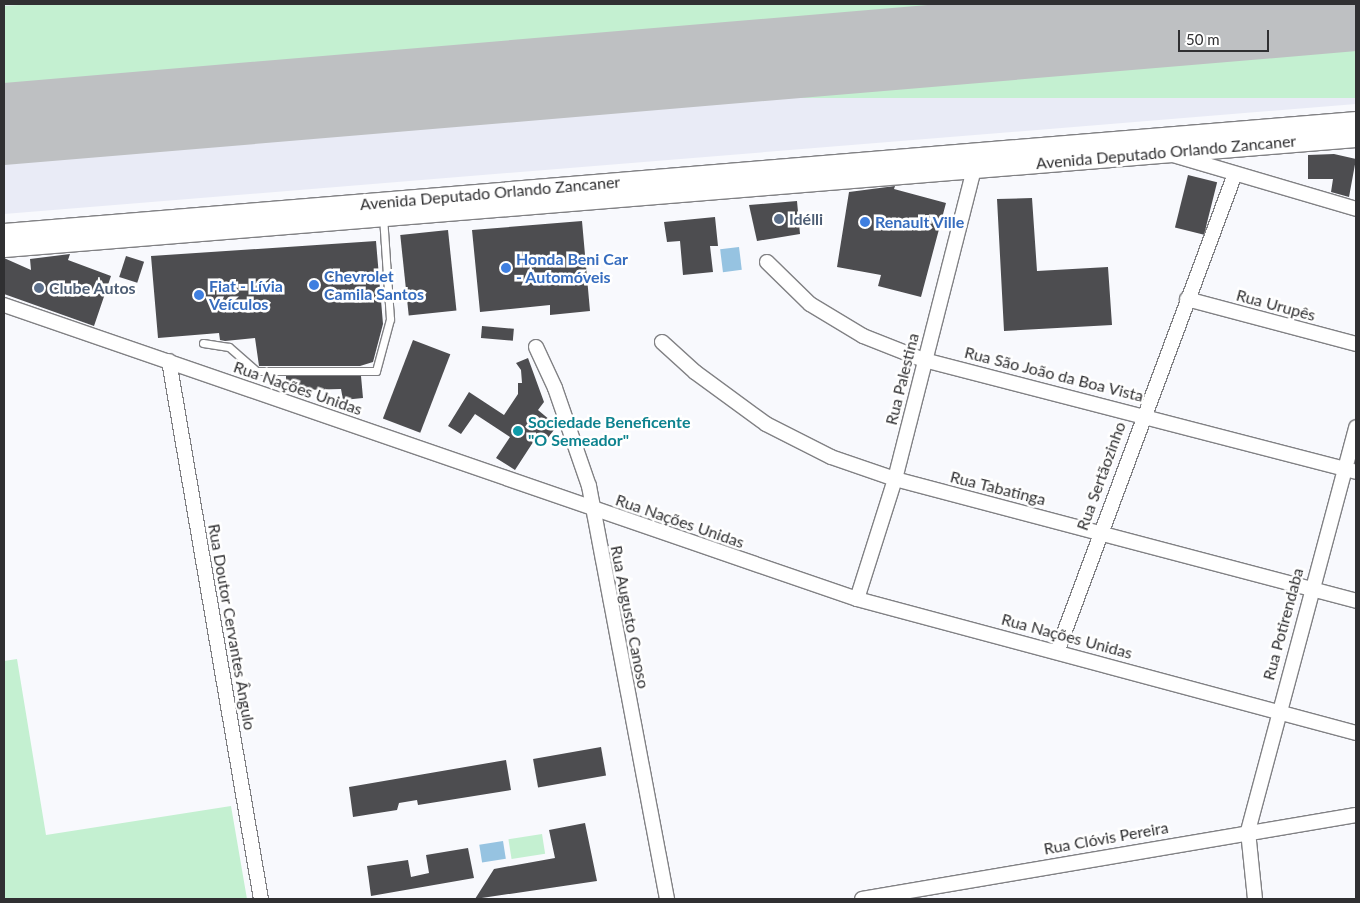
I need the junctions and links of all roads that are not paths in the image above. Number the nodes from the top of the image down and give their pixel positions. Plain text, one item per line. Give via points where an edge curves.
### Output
1 (1356, 121) edge
2 (1356, 137) edge
3 (1203, 156) junction
4 (1012, 157) junction
5 (976, 160) junction
6 (938, 163) junction
7 (1235, 174) junction
8 (1356, 199) edge
9 (1350, 208) edge
10 (383, 216) junction
11 (4, 233) edge
12 (4, 247) edge
13 (767, 262) dead end
14 (1187, 299) junction
15 (4, 305) edge
16 (662, 342) dead end
17 (203, 343) dead end
18 (1356, 344) edge
19 (536, 347) dead end
20 (924, 360) junction
21 (169, 361) junction
22 (1143, 414) junction
23 (1356, 428) edge
24 (1350, 471) edge
25 (895, 480) junction
26 (592, 510) junction
27 (1099, 532) junction
28 (1311, 588) junction
29 (857, 599) junction
30 (1356, 601) edge
31 (1058, 652) junction
32 (1278, 710) junction
33 (1356, 733) edge
34 (1356, 815) edge
35 (1248, 831) junction
36 (261, 899) edge
37 (667, 899) edge
38 (862, 899) edge
39 (1255, 899) edge

1 - 4 main road, Avenida Deputado Orlando Zancaner
2 - 3 main road, Avenida Deputado Orlando Zancaner
3 - 4 main road, Avenida Deputado Orlando Zancaner via 1164,152
3 - 7 street
4 - 5 main road, Avenida Deputado Orlando Zancaner
5 - 6 main road, Avenida Deputado Orlando Zancaner
5 - 20 street, Rua Palestina
6 - 10 main road, Avenida Deputado Orlando Zancaner
6 - 11 main road, Avenida Deputado Orlando Zancaner
7 - 9 street
7 - 14 street, Rua Sertãozinho
8 - 9 lane
10 - 12 main road, Avenida Deputado Orlando Zancaner
10 - 17 lane via 390,319 376,370 257,371 229,347
13 - 20 street, Rua São João da Boa Vista via 810,304 863,336
14 - 18 street, Rua Urupês
14 - 22 street, Rua Sertãozinho
15 - 21 street, Rua Nações Unidas
16 - 25 street, Rua Tabatinga via 694,372 766,424 831,458
19 - 26 street, Rua Augusto Canoso via 589,486
20 - 22 street, Rua São João da Boa Vista
20 - 25 street, Rua Palestina
21 - 26 street, Rua Nações Unidas
21 - 36 street, Rua Doutor Cervantes Ângulo
22 - 24 street, Rua São João da Boa Vista
22 - 27 street, Rua Sertãozinho
23 - 24 street, Rua Potirendaba
24 - 28 street, Rua Potirendaba
25 - 27 street, Rua Tabatinga
25 - 29 street, Rua Palestina
26 - 29 street, Rua Nações Unidas
26 - 37 street, Rua Augusto Canoso
27 - 28 street, Rua Tabatinga
27 - 31 street, Rua Sertãozinho
28 - 30 street, Rua Tabatinga
28 - 32 street, Rua Potirendaba
29 - 31 street, Rua Nações Unidas
31 - 32 street, Rua Nações Unidas
32 - 33 street, Rua Nações Unidas
32 - 35 street, Rua Potirendaba
34 - 35 street, Rua Clóvis Pereira
35 - 38 street, Rua Clóvis Pereira
35 - 39 street, Rua Potirendaba

